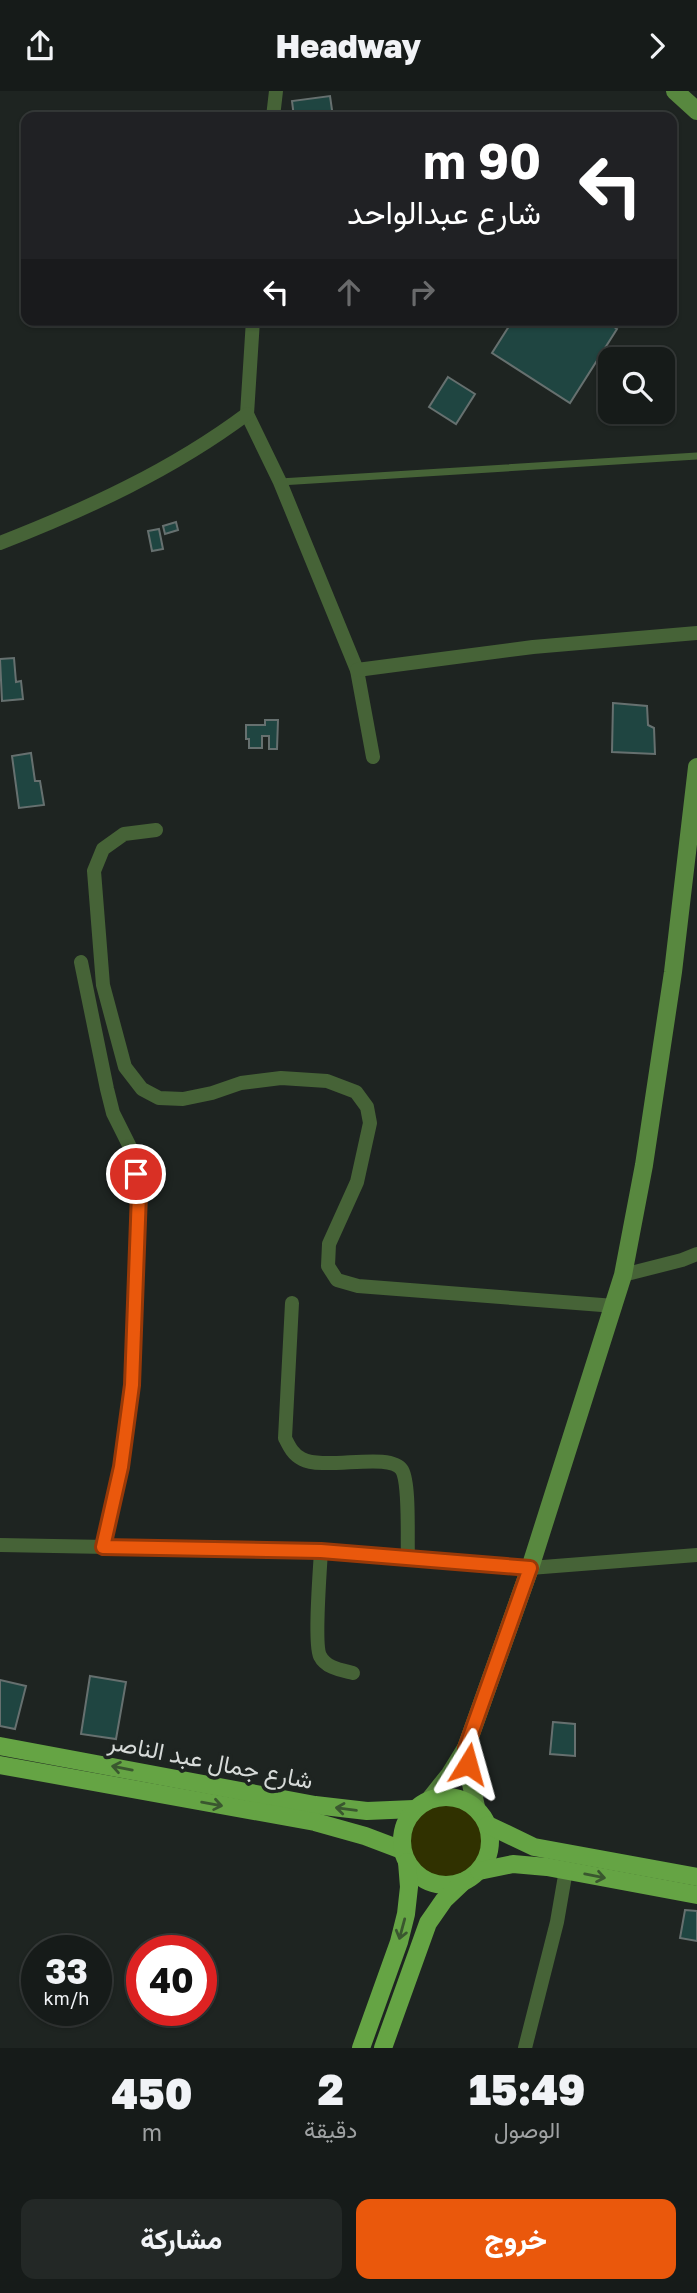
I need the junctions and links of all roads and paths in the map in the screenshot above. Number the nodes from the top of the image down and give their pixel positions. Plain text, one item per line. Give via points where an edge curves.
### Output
1 (276, 91) edge
2 (676, 91) edge
3 (697, 101) edge
4 (697, 111) edge
5 (274, 112) edge
6 (253, 326) edge
7 (247, 414) junction
8 (697, 456) edge
9 (279, 482) junction
10 (0, 543) edge
11 (697, 633) edge
12 (357, 670) junction
13 (373, 757) dead end
14 (697, 767) edge
15 (156, 830) dead end
16 (81, 962) dead end
17 (697, 1254) edge
18 (623, 1275) junction
19 (292, 1303) dead end
20 (615, 1305) junction
21 (0, 1545) edge
22 (103, 1547) junction
23 (321, 1551) junction
24 (697, 1555) edge
25 (408, 1557) junction
26 (530, 1568) junction
27 (353, 1673) dead end
28 (0, 1745) edge
29 (466, 1748) junction
30 (0, 1765) edge
31 (430, 1799) junction
32 (476, 1807) junction
33 (414, 1809) junction
34 (488, 1825) junction
35 (404, 1856) junction
36 (566, 1870) junction
37 (479, 1871) junction
38 (697, 1877) edge
39 (463, 1882) junction
40 (697, 1895) edge
41 (360, 2048) edge
42 (383, 2048) edge
43 (525, 2048) edge

1 - 5 street
2 - 3 street
2 - 4 street
6 - 7 street
7 - 9 street
7 - 10 street via 212,440 130,486
8 - 9 lane
9 - 12 street
11 - 12 street via 533,647
12 - 13 street
14 - 18 street via 669,1000
15 - 20 street via 124,834 103,849 94,871 103,985 125,1067 142,1089 159,1098 183,1099 281,1078 327,1081 356,1092 367,1107 370,1123 357,1182 329,1244 328,1266 337,1280 358,1286
16 - 22 street via 113,1113 134,1155 139,1193 132,1385 121,1467
17 - 18 street
18 - 20 street
19 - 25 street via 285,1438 302,1459 323,1464 380,1461 397,1465 406,1486
20 - 26 street
21 - 22 street
22 - 23 street
23 - 25 street
23 - 27 street via 320,1655 331,1667
24 - 26 street
25 - 26 street
26 - 29 street
33 -> 28 main road, شارع جمال عبد الناصر via 367,1811 314,1805
29 - 31 street
29 - 32 street
30 -> 35 main road, شارع جمال عبد الناصر via 315,1822 365,1836
31 - 32 main road via 446,1796
31 - 33 main road
32 - 34 main road
33 - 35 main road via 401,1836
34 - 37 main road via 488,1857
34 - 38 main road via 534,1847
35 - 39 main road via 417,1875 431,1882
35 -> 41 main road via 409,1887 406,1914
36 - 37 main road via 513,1864
36 -> 40 main road
36 - 43 street
37 - 39 main road
39 - 42 main road via 428,1923

